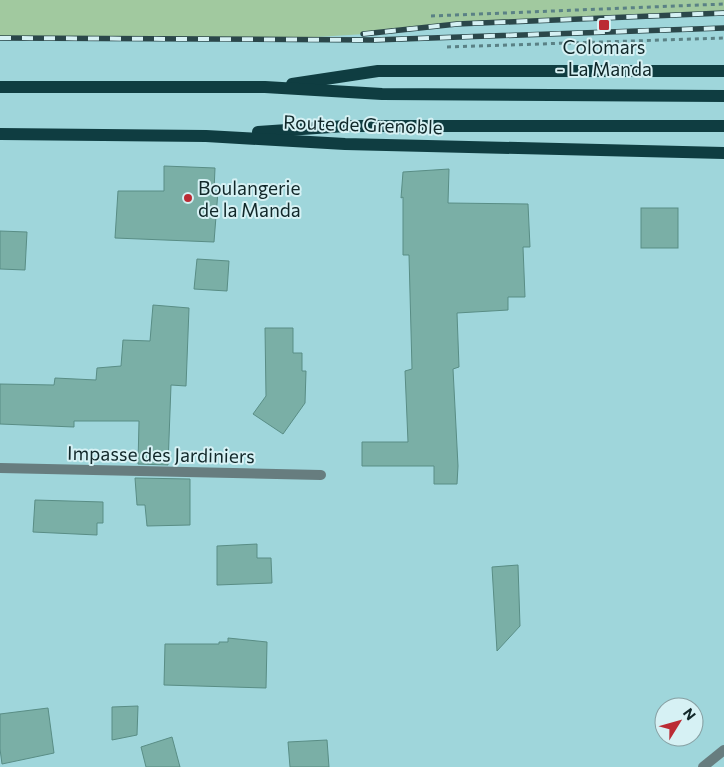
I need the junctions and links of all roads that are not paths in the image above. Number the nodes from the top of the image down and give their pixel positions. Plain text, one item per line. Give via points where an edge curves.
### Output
1 (724, 72) edge
2 (0, 86) edge
3 (265, 87) junction
4 (724, 96) edge
5 (724, 126) edge
6 (0, 134) edge
7 (206, 136) junction
8 (724, 153) edge
9 (0, 468) edge
10 (321, 475) dead end
11 (724, 750) edge
12 (703, 767) edge

1 - 3 main road via 378,71
2 - 3 main road, Route de Grenoble
3 - 4 main road, Route de Grenoble via 382,94
5 - 7 main road via 346,126
6 - 7 main road, Route de Grenoble
7 - 8 main road, Route de Grenoble via 345,144
9 - 10 street, Impasse des Jardiniers
11 - 12 street

